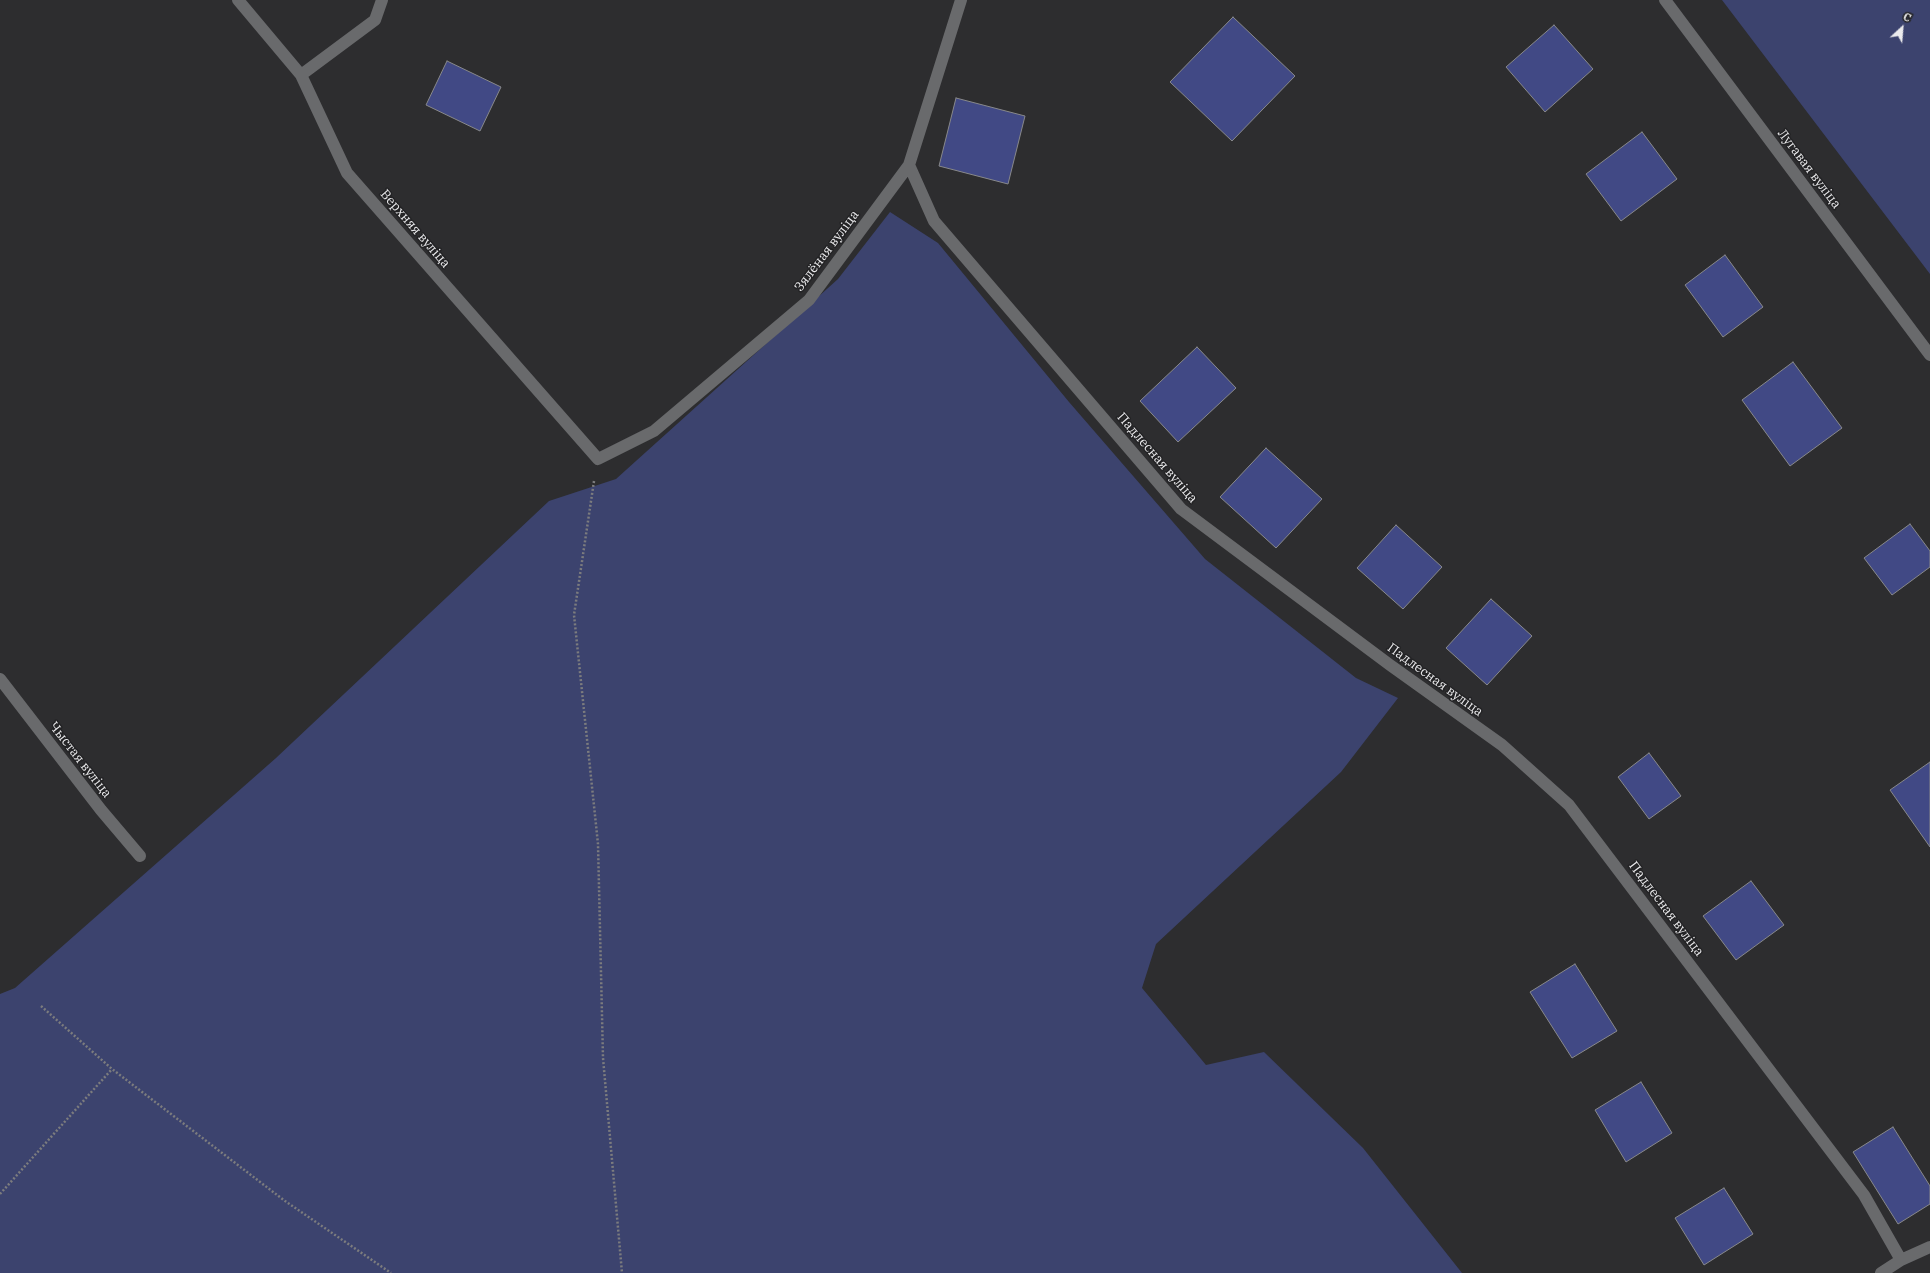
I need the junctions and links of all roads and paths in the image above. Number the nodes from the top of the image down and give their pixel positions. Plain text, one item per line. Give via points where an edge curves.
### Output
1 (238, 0) edge
2 (382, 0) edge
3 (961, 0) edge
4 (1665, 0) edge
5 (301, 75) junction
6 (909, 165) junction
7 (1930, 355) edge
8 (598, 459) junction
9 (0, 679) edge
10 (140, 856) dead end
11 (41, 1006) dead end
12 (112, 1069) junction
13 (0, 1194) edge
14 (1930, 1247) edge
15 (1901, 1260) junction
16 (391, 1273) edge
17 (622, 1273) edge
18 (1881, 1273) edge

1 - 5 street, Верхняя вуліца
2 - 5 street via 376,20
3 - 6 street, Зялёная вуліца
4 - 7 street, Лугавая вуліца
5 - 8 street, Верхняя вуліца via 347,173
6 - 8 street, Зялёная вуліца via 809,300 654,431
6 - 15 street, Падлесная вуліца via 934,221 1181,509 1502,745 1569,805 1864,1195
8 - 17 path via 574,615 598,844 603,1058
9 - 10 street, Чыстая вуліца via 101,810
11 - 12 path
12 - 13 path
12 - 16 path via 285,1201
14 - 15 street
15 - 18 street

